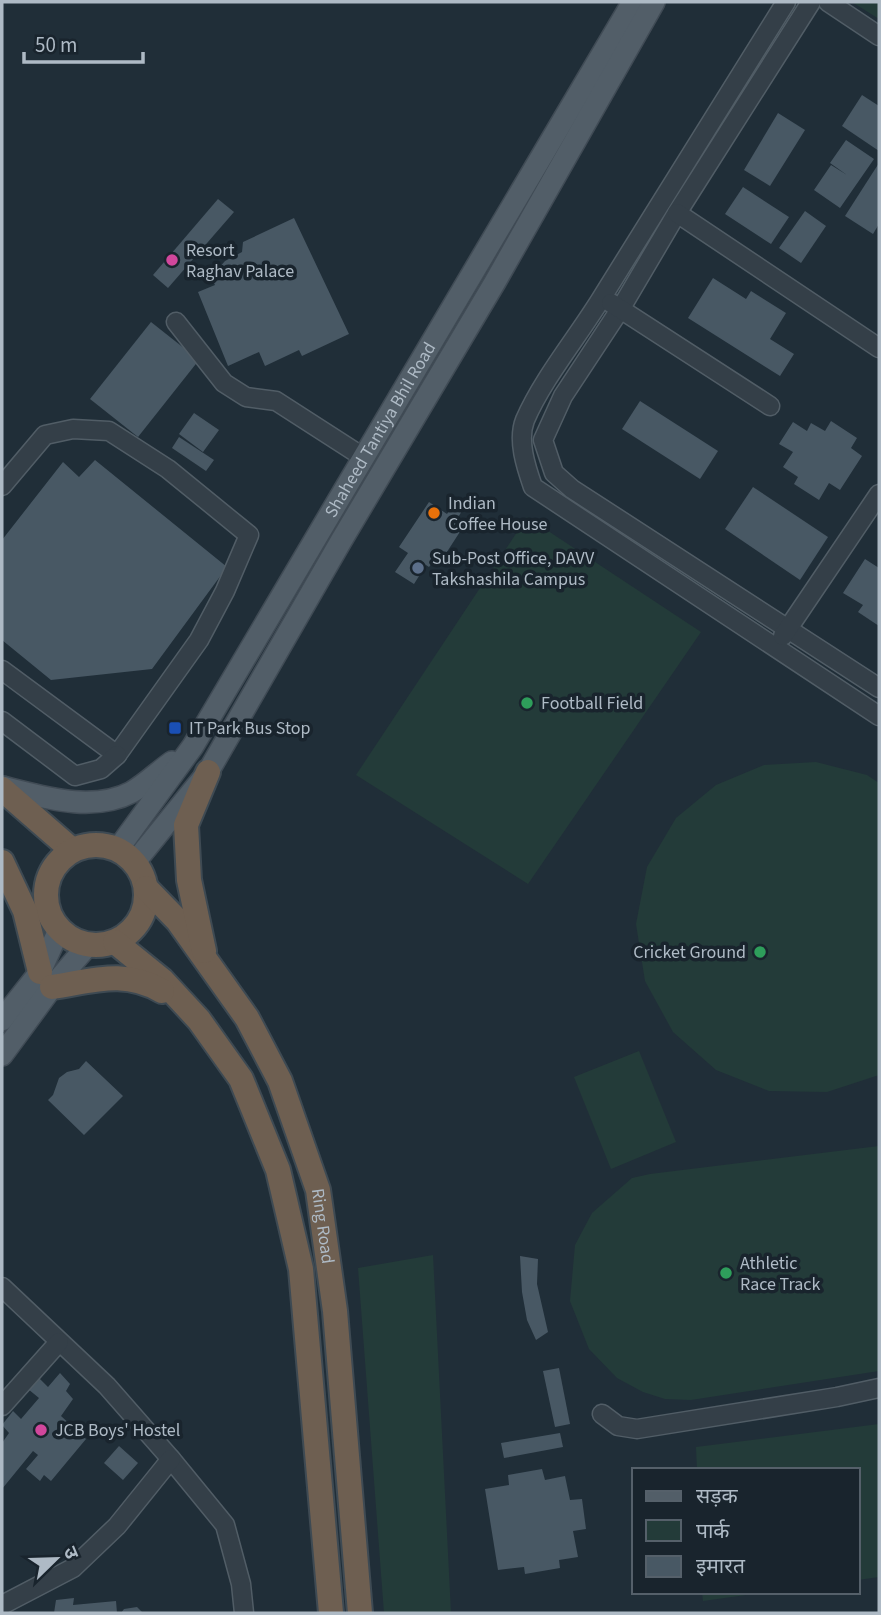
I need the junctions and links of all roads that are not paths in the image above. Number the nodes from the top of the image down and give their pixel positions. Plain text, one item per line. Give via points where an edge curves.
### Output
1 (633, 2) edge
2 (654, 2) edge
3 (786, 2) edge
4 (811, 2) edge
5 (828, 2) edge
6 (879, 36) edge
7 (677, 213) junction
8 (602, 298) junction
9 (621, 308) junction
10 (176, 322) dead end
11 (879, 348) edge
12 (770, 406) dead end
13 (363, 457) junction
14 (385, 466) junction
15 (2, 486) edge
16 (879, 494) edge
17 (789, 628) junction
18 (776, 646) junction
19 (2, 670) edge
20 (879, 688) edge
21 (879, 716) edge
22 (2, 721) edge
23 (192, 746) junction
24 (117, 755) junction
25 (208, 772) junction
26 (2, 788) edge
27 (72, 850) junction
28 (2, 853) edge
29 (127, 856) junction
30 (2, 862) edge
31 (146, 888) junction
32 (46, 894) junction
33 (59, 930) junction
34 (115, 942) junction
35 (88, 945) junction
36 (206, 961) junction
37 (46, 979) junction
38 (2, 1020) edge
39 (2, 1055) edge
40 (278, 1170) junction
41 (2, 1287) edge
42 (59, 1342) junction
43 (879, 1388) edge
44 (2, 1406) edge
45 (602, 1414) dead end
46 (172, 1459) junction
47 (2, 1605) edge
48 (244, 1613) edge
49 (331, 1613) edge
50 (360, 1613) edge

1 - 13 main road, Shaheed Tantiya Bhil Road
2 - 14 main road
3 - 8 street
4 - 7 street
5 - 6 street
7 - 9 street
7 - 11 street
8 - 9 street
8 - 18 street via 524,422 522,442 533,487
9 - 12 street
9 - 17 street via 563,396 543,440 554,473
10 - 13 street via 224,383 246,397 276,401
13 - 14 main road
13 - 23 main road, Shaheed Tantiya Bhil Road
14 - 25 main road
15 - 24 street via 45,435 73,429 109,431 168,469 249,534 199,640
16 - 17 street
17 - 18 street
17 - 20 street
18 - 21 street
19 - 24 street
22 - 24 street via 75,776 101,769
23 - 26 main road via 131,792 96,802 52,800
23 - 29 main road, Shaheed Tantiya Bhil Road
25 - 29 main road
25 - 36 highway via 186,825 189,880
26 - 27 highway
27 - 29 highway via 95,844
27 - 32 highway via 53,868
28 - 32 highway
29 - 31 highway
30 - 37 highway via 25,911
31 - 34 highway via 140,920 134,930
31 - 36 highway, Ring Road via 178,921
32 - 33 highway via 49,913
33 - 35 highway
33 - 37 main road
34 - 35 highway
34 - 40 highway, Ring Road via 162,980 199,1020 241,1079
35 - 37 main road
36 - 50 highway, Ring Road via 247,1018 281,1081 318,1190 335,1311
37 - 38 main road
37 - 39 main road
37 - 40 highway via 122,977 145,981 163,992 218,1058
40 - 49 highway, Ring Road via 301,1269
41 - 42 street
42 - 44 street
42 - 46 street via 107,1386
43 - 45 street via 637,1429 618,1426
46 - 47 street via 117,1526 73,1569
46 - 48 street via 225,1525

